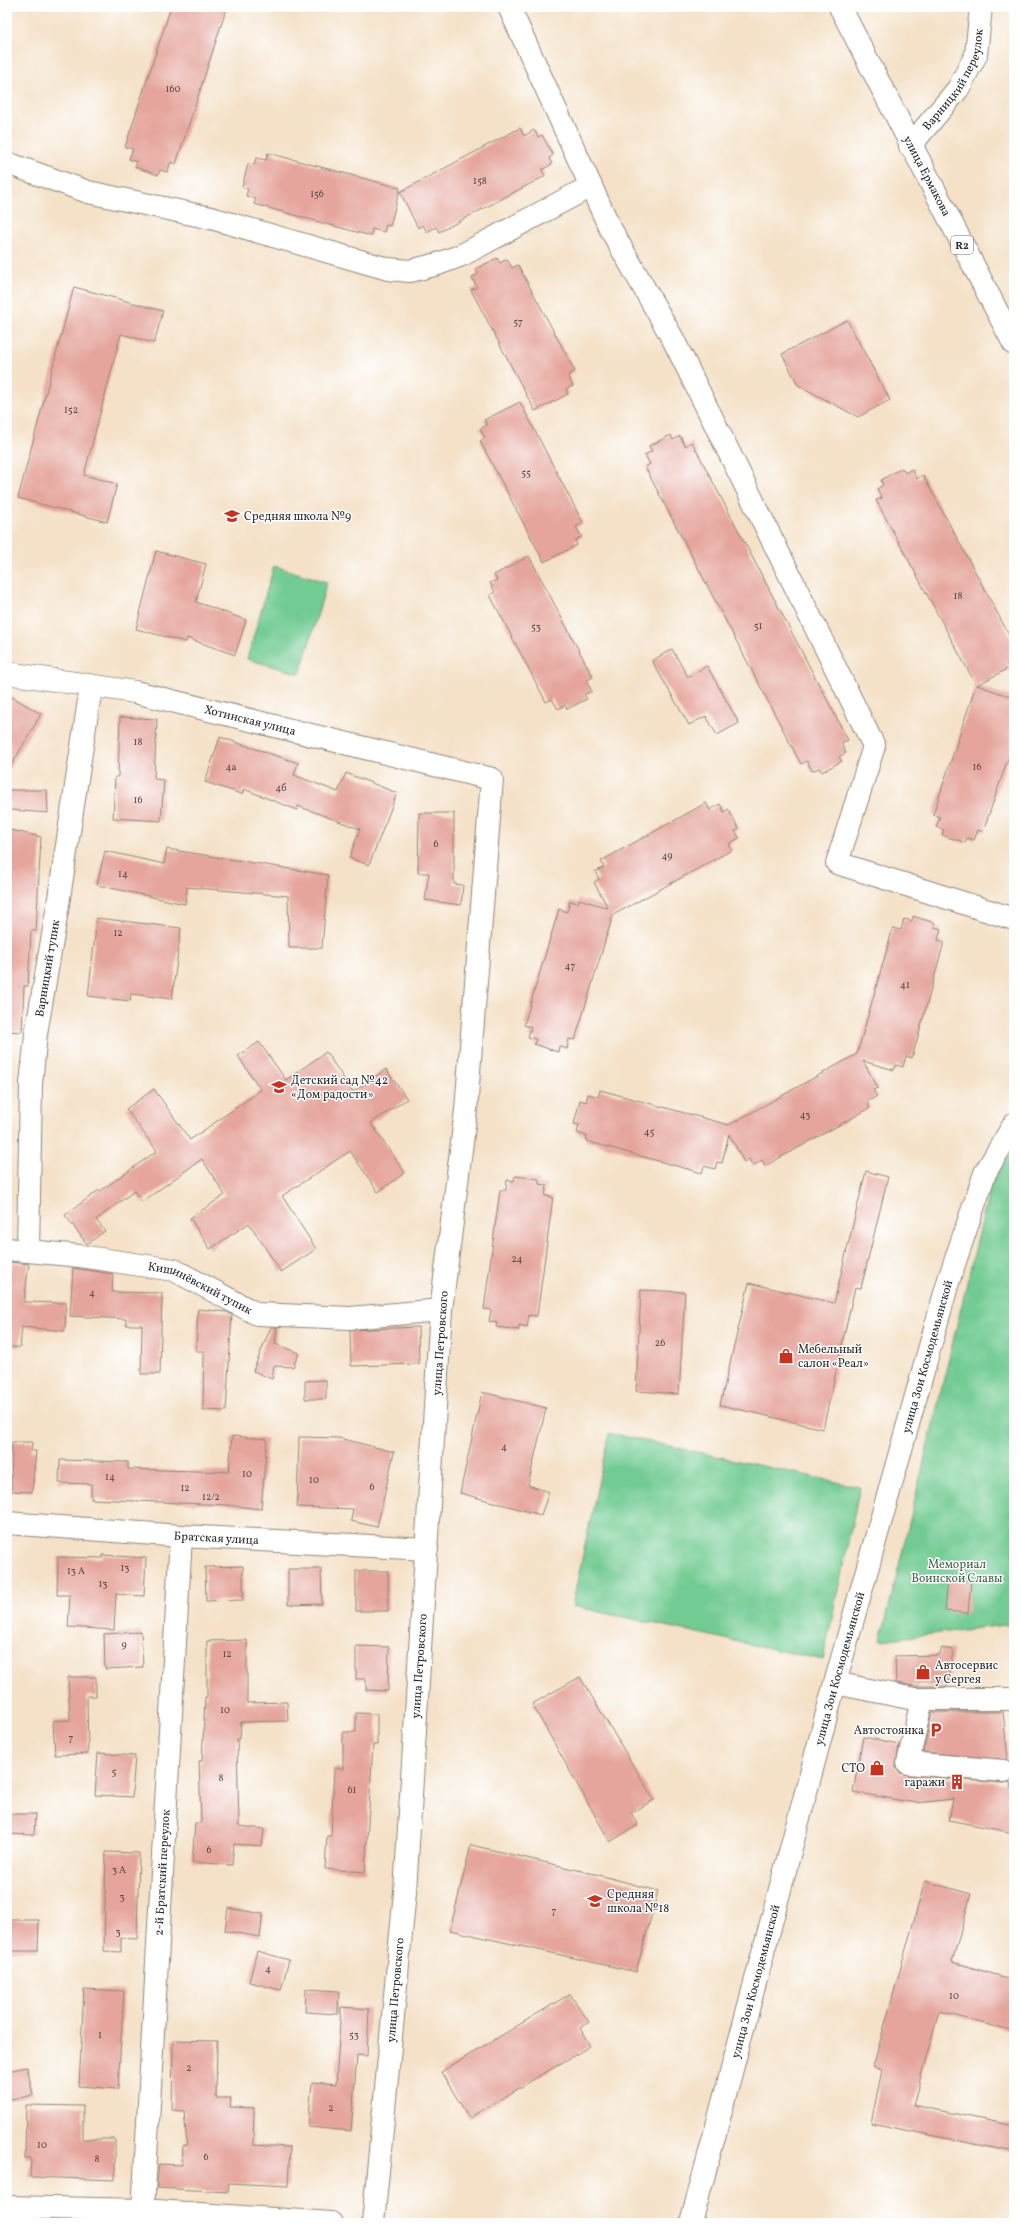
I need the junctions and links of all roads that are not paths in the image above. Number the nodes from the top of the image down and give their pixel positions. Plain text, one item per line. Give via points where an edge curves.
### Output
1 (509, 7) edge
2 (840, 7) edge
3 (981, 7) edge
4 (910, 146) junction
5 (7, 163) edge
6 (591, 186) junction
7 (1014, 344) edge
8 (7, 673) edge
9 (91, 687) junction
10 (492, 779) joint
11 (1014, 919) edge
12 (1014, 1124) edge
13 (17, 1250) edge
14 (441, 1310) junction
15 (7, 1523) edge
16 (181, 1536) junction
17 (427, 1549) junction
18 (835, 1683) junction
19 (922, 1699) junction
20 (1014, 1699) edge
21 (1004, 1771) dead end
22 (143, 2210) junction
23 (19, 2213) edge
24 (331, 2223) edge
25 (374, 2223) edge
26 (691, 2223) edge

1 - 6 street
2 - 4 street, улица Ермакова / R2
3 - 4 street, Варницкий переулок via 976,55 958,89
4 - 7 street, улица Ермакова / R2
5 - 6 street via 88,192 211,218 388,269 410,271 462,255
6 - 11 street via 610,228 674,341 874,746 837,863
8 - 9 street, Хотинская улица
9 - 10 street, Хотинская улица via 135,692
9 - 13 street, Варницкий тупик via 58,911 36,1034
10 - 14 street, улица Петровского via 466,1110
12 - 18 street, улица Зои Космодемьянской via 985,1173 949,1279
13 - 14 street, Кишинёвский тупик via 80,1256 174,1270 257,1314 350,1318
14 - 17 street, улица Петровского
15 - 16 street, Братская улица
16 - 17 street, Братская улица
16 - 22 street, 2-й Братский переулок
17 - 25 street, улица Петровского via 405,1892
18 - 19 street
18 - 26 street, улица Зои Космодемьянской
19 - 20 street
19 - 21 street via 908,1763
22 - 23 street
22 - 24 street

